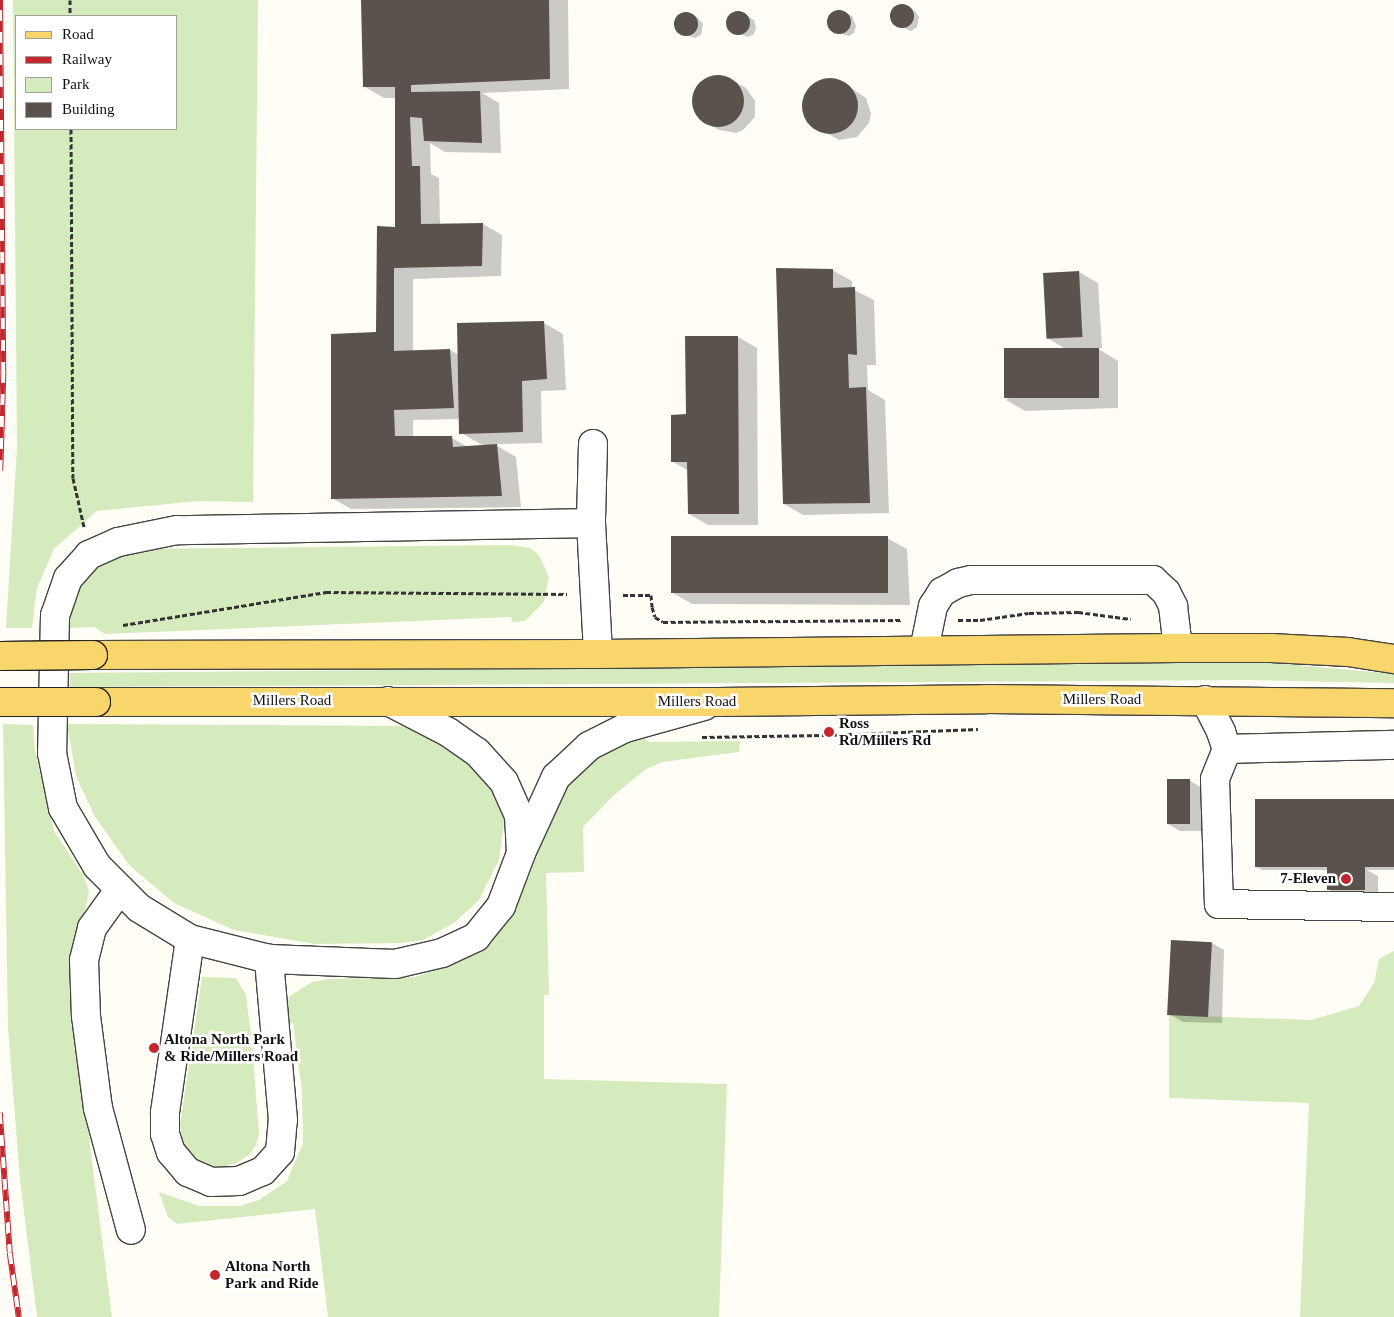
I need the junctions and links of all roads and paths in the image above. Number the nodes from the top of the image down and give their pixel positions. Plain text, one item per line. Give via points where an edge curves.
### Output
1 (70, 0) edge
2 (70, 15) edge
3 (71, 130) edge
4 (593, 444) dead end
5 (591, 523) junction
6 (89, 555) junction
7 (596, 594) junction
8 (1175, 619) junction
9 (930, 620) junction
10 (120, 626) dead end
11 (1178, 648) junction
12 (924, 650) junction
13 (598, 654) junction
14 (0, 656) edge
15 (1394, 659) edge
16 (1205, 700) junction
17 (388, 701) junction
18 (0, 702) edge
19 (718, 702) junction
20 (1394, 703) edge
21 (988, 729) dead end
22 (701, 737) dead end
23 (1394, 745) edge
24 (1227, 749) junction
25 (521, 853) junction
26 (120, 889) junction
27 (1394, 907) edge
28 (190, 939) junction
29 (269, 960) junction
30 (131, 1230) dead end

1 - 2 path
3 - 6 path via 73,478
4 - 5 street
5 - 6 street via 177,530 118,542
5 - 7 street
6 - 26 street via 68,578 55,615 52,753 63,808 97,866
7 - 9 path via 651,595 655,617 663,622
7 - 10 path via 326,592
7 - 13 street
8 - 9 path via 1111,618 1078,612 1029,613 980,620
8 - 9 street via 1166,592 1153,580 971,580 942,592
8 - 11 street
9 - 12 street
11 - 12 main road
11 - 15 main road via 1272,648 1348,652
12 - 13 main road
13 - 14 main road, bridge
16 - 19 main road, Millers Road
16 - 20 main road, Millers Road
16 - 24 street
17 - 18 main road, Millers Road, bridge
17 - 19 main road, Millers Road
17 - 25 street via 448,732 477,752 504,782 518,815
19 - 25 street via 624,728 589,746 556,776
21 - 22 path
23 - 24 street
24 - 27 street via 1215,780 1219,904
25 - 29 street via 501,906 476,938 442,953 395,964
26 - 28 street via 139,908
26 - 30 street via 92,928 84,960 86,1016 98,1108
28 - 29 street
28 - 29 street via 165,1113 165,1134 171,1152 188,1172 211,1182 239,1181 263,1172 280,1152 283,1120

